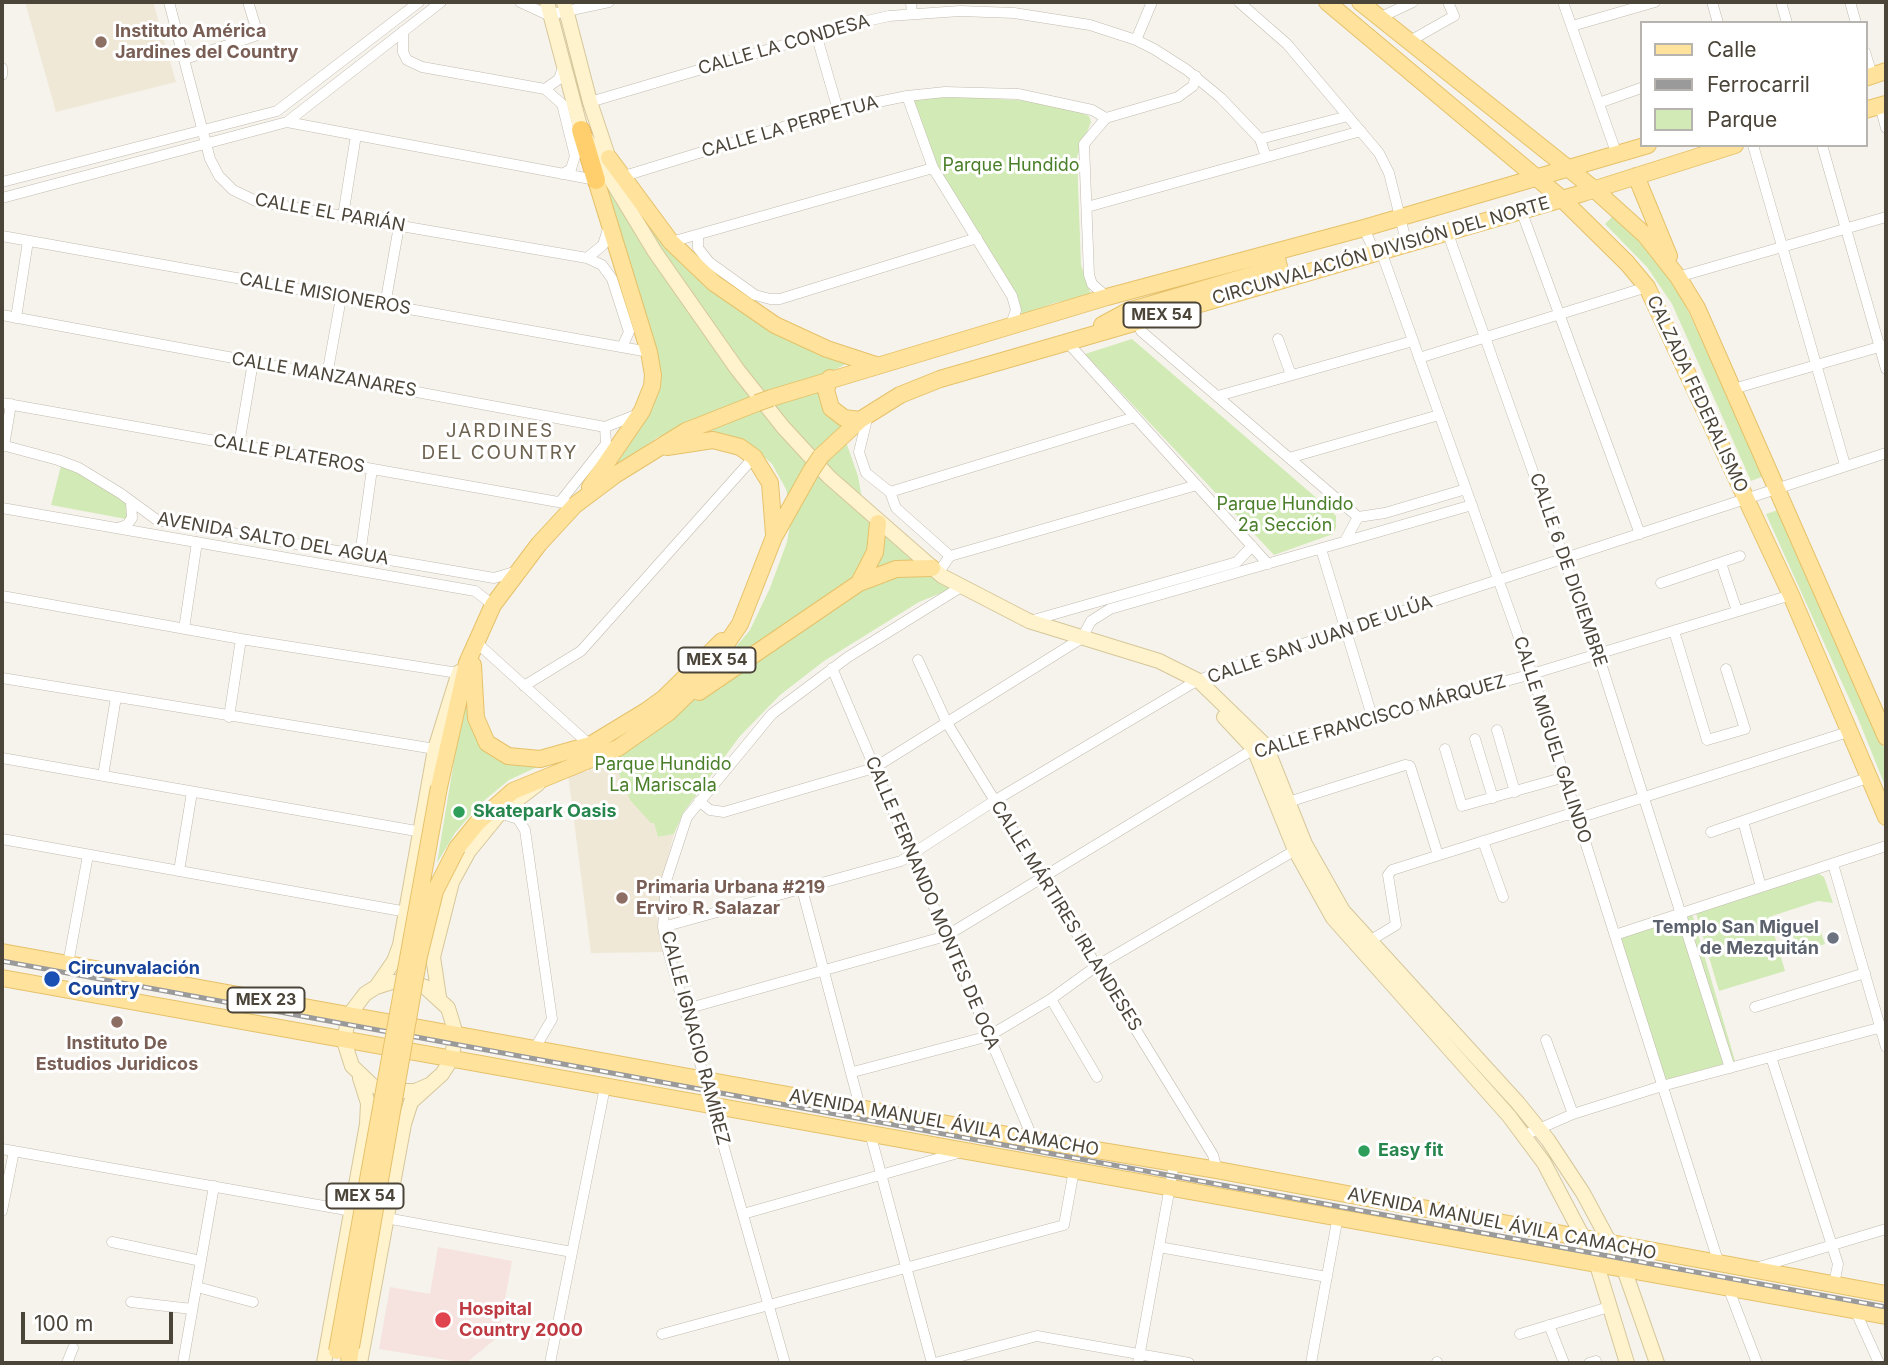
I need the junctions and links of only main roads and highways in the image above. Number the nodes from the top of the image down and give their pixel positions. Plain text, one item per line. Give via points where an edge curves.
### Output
1 (1326, 2) edge
2 (1360, 2) edge
3 (547, 8) edge
4 (565, 8) edge
5 (581, 130) junction
6 (1642, 147) edge
7 (1644, 147) edge
8 (1729, 147) edge
9 (609, 158) joint
10 (1570, 169) junction
11 (1636, 176) junction
12 (596, 180) joint
13 (620, 183) junction
14 (1550, 189) junction
15 (1588, 189) junction
16 (1582, 219) junction
17 (1447, 231) junction
18 (1250, 258) junction
19 (1678, 277) junction
20 (1068, 343) junction
21 (879, 365) junction
22 (830, 378) junction
23 (864, 417) junction
24 (652, 451) junction
25 (568, 504) junction
26 (878, 523) junction
27 (774, 537) junction
28 (935, 570) junction
29 (859, 583) junction
30 (740, 624) junction
31 (476, 642) junction
32 (462, 668) junction
33 (678, 704) junction
34 (1884, 726) edge
35 (546, 778) junction
36 (1886, 817) edge
37 (1300, 847) junction
38 (2, 952) edge
39 (396, 957) junction
40 (433, 967) junction
41 (2, 978) edge
42 (376, 987) junction
43 (439, 997) junction
44 (349, 1015) junction
45 (456, 1034) junction
46 (344, 1041) junction
47 (452, 1060) junction
48 (360, 1076) junction
49 (429, 1085) junction
50 (364, 1141) junction
51 (399, 1146) junction
52 (1585, 1239) junction
53 (1612, 1245) junction
54 (1595, 1262) junction
55 (1624, 1269) junction
56 (1883, 1293) edge
57 (1882, 1315) edge
58 (343, 1356) edge
59 (324, 1363) edge
60 (360, 1363) edge
61 (1628, 1363) edge
62 (1657, 1363) edge

1 - 14 main road, CALZADA FEDERALISMO
2 - 10 main road, CALZADA FEDERALISMO
3 - 5 main road
4 - 9 main road
5 - 12 highway
5 - 13 main road
6 - 10 main road, CIRCUNVALACIÓN DIVISIÓN DEL NORTE / MEX 54
7 - 15 main road via 1613,162
8 - 11 main road, CIRCUNVALACIÓN DIVISIÓN DEL NORTE / MEX 54
9 - 13 main road
10 - 14 main road, CIRCUNVALACIÓN DIVISIÓN DEL NORTE / MEX 54
10 - 15 main road, CALZADA FEDERALISMO
11 - 15 main road, CIRCUNVALACIÓN DIVISIÓN DEL NORTE / MEX 54
11 - 19 main road
12 - 25 main road via 649,352 652,386 642,411
13 - 21 main road via 671,243 714,283 775,325 827,349
13 - 26 main road via 686,297 775,417
14 - 15 main road, CIRCUNVALACIÓN DIVISIÓN DEL NORTE / MEX 54
14 - 16 main road, CALZADA FEDERALISMO
14 - 17 main road
14 - 17 main road, CIRCUNVALACIÓN DIVISIÓN DEL NORTE / MEX 54 via 1521,210
14 - 18 main road, CIRCUNVALACIÓN DIVISIÓN DEL NORTE / MEX 54 via 1400,218
15 - 16 main road
15 - 19 main road, CALZADA FEDERALISMO via 1645,235
16 - 36 main road, CALZADA FEDERALISMO via 1647,287 1791,595
17 - 20 main road, CIRCUNVALACIÓN DIVISIÓN DEL NORTE / MEX 54
18 - 20 main road via 1273,256 1279,267 1128,311
18 - 21 main road, CIRCUNVALACIÓN DIVISIÓN DEL NORTE / MEX 54
19 - 34 main road, CALZADA FEDERALISMO
20 - 23 main road, CIRCUNVALACIÓN DIVISIÓN DEL NORTE / MEX 54 via 940,379 900,395
21 - 22 main road, CIRCUNVALACIÓN DIVISIÓN DEL NORTE / MEX 54
22 - 23 main road via 826,390 831,408 844,418
22 - 24 main road, CIRCUNVALACIÓN DIVISIÓN DEL NORTE / MEX 54 via 686,431
23 - 27 main road, CIRCUNVALACIÓN DIVISIÓN DEL NORTE / MEX 54, bridge via 821,456
24 - 25 main road, CIRCUNVALACIÓN DIVISIÓN DEL NORTE / MEX 54
24 - 27 main road via 713,440 740,447 754,457 770,483
25 - 31 main road, CIRCUNVALACIÓN DIVISIÓN DEL NORTE / MEX 54 via 517,570
26 - 28 main road
26 - 29 main road via 875,552
27 - 30 main road, CIRCUNVALACIÓN DIVISIÓN DEL NORTE / MEX 54
28 - 29 main road via 896,569
28 - 37 main road via 1029,621 1159,661 1194,680 1260,747
29 - 33 main road
30 - 31 main road via 664,698 590,744 530,759 508,756 491,747 480,729 472,676
30 - 33 main road, CIRCUNVALACIÓN DIVISIÓN DEL NORTE / MEX 54 via 717,661
31 - 32 main road, CIRCUNVALACIÓN DIVISIÓN DEL NORTE / MEX 54
32 - 39 main road, MEX 54 via 435,749
32 - 58 main road, CIRCUNVALACIÓN DIVISIÓN DEL NORTE / MEX 54, bridge
33 - 35 main road, CIRCUNVALACIÓN DIVISIÓN DEL NORTE / MEX 54 via 618,748
35 - 40 main road, MEX 54 via 500,813 469,851 452,882
35 - 58 main road, CIRCUNVALACIÓN DIVISIÓN DEL NORTE / MEX 54, bridge via 513,791 478,822 457,848 435,891
37 - 52 main road via 1333,918 1525,1135
37 - 53 main road via 1343,911 1538,1128 1584,1193
38 - 44 main road, AVENIDA MANUEL ÁVILA CAMACHO / MEX 23
39 - 40 main road via 413,973
39 - 42 main road, MEX 54
40 - 43 main road, MEX 54
41 - 46 main road, AVENIDA MANUEL ÁVILA CAMACHO / MEX 23
42 - 43 main road via 409,982
42 - 44 main road
43 - 45 main road via 448,1008
44 - 45 main road, AVENIDA MANUEL ÁVILA CAMACHO
44 - 46 main road
45 - 47 main road
45 - 52 main road, AVENIDA MANUEL ÁVILA CAMACHO
46 - 47 main road, AVENIDA MANUEL ÁVILA CAMACHO
46 - 48 main road via 346,1054
47 - 49 main road
47 - 54 main road, AVENIDA MANUEL ÁVILA CAMACHO
48 - 49 main road via 393,1092
48 - 50 main road via 368,1103
49 - 51 main road via 411,1102
50 - 51 main road via 372,1129 385,1126 396,1133
50 - 59 main road
51 - 60 main road
52 - 53 main road, AVENIDA MANUEL ÁVILA CAMACHO
52 - 54 main road
53 - 55 main road
53 - 56 main road, AVENIDA MANUEL ÁVILA CAMACHO
54 - 55 main road, AVENIDA MANUEL ÁVILA CAMACHO
54 - 61 main road
55 - 57 main road, AVENIDA MANUEL ÁVILA CAMACHO
55 - 62 main road
56 - 57 main road

